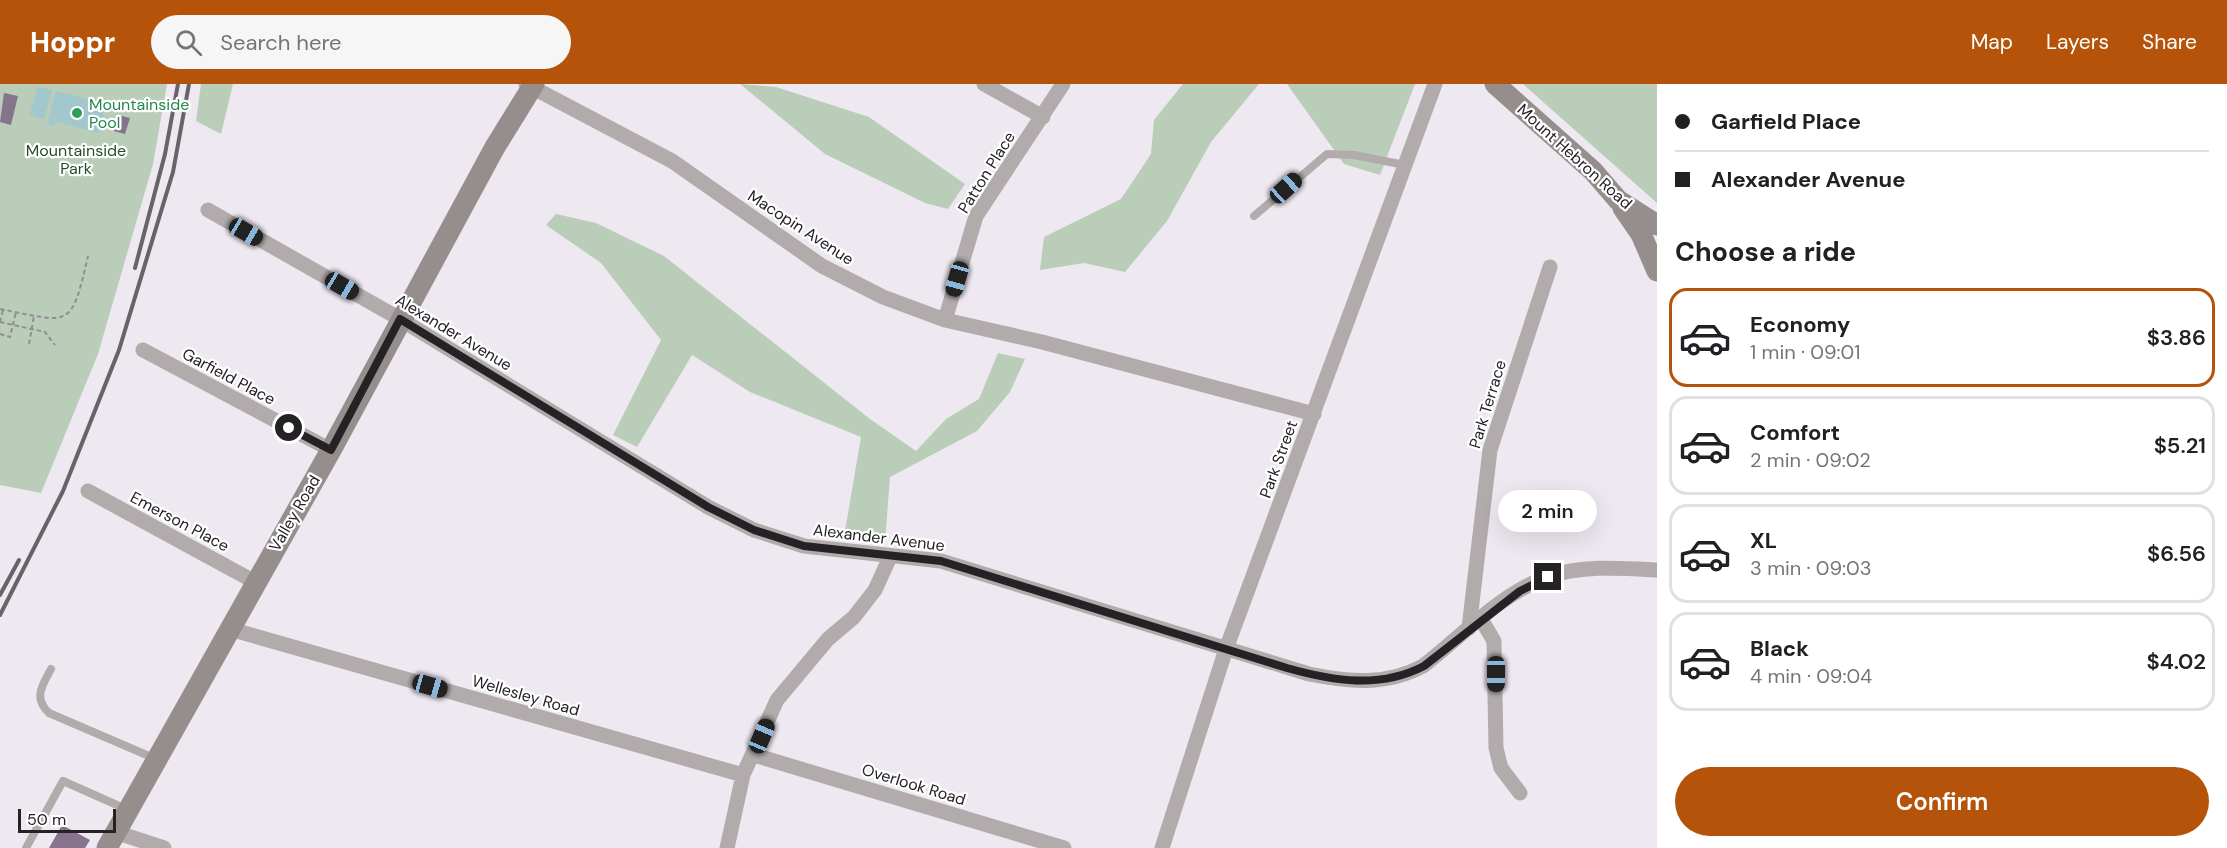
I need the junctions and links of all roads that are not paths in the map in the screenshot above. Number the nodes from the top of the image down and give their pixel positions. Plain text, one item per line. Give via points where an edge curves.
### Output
1 (984, 84) edge
2 (1063, 84) edge
3 (1435, 84) edge
4 (1495, 84) edge
5 (530, 85) edge
6 (1043, 117) junction
7 (1405, 165) junction
8 (1618, 200) junction
9 (208, 210) dead end
10 (1254, 216) dead end
11 (1657, 225) edge
12 (1550, 267) dead end
13 (1657, 271) edge
14 (400, 319) junction
15 (945, 320) junction
16 (143, 350) dead end
17 (1314, 414) junction
18 (331, 450) junction
19 (88, 491) dead end
20 (890, 557) junction
21 (1657, 570) edge
22 (255, 582) junction
23 (1475, 624) junction
24 (230, 629) junction
25 (1226, 649) junction
26 (51, 669) dead end
27 (754, 755) junction
28 (158, 760) junction
29 (742, 775) junction
30 (1520, 793) dead end
31 (128, 810) junction
32 (111, 840) edge
33 (26, 848) edge
34 (164, 848) edge
35 (727, 848) edge
36 (1064, 848) edge
37 (1162, 848) edge

1 - 6 street
2 - 6 street, Patton Place
3 - 7 street, Park Street
4 - 8 main road, Mount Hebron Road via 1593,171
5 - 14 main road, Valley Road
5 - 15 street, Macopin Avenue via 672,161 822,266 883,297
6 - 15 street, Patton Place via 976,216
7 - 10 lane via 1327,153
7 - 17 street, Park Street
8 - 11 main road, Mount Hebron Road
8 - 13 main road via 1641,234
9 - 14 street, Alexander Avenue
12 - 23 street, Park Terrace via 1490,450
14 - 18 main road, Valley Road
14 - 20 street, Alexander Avenue via 708,507 754,530 804,546
15 - 17 street, Macopin Avenue
16 - 18 street, Garfield Place
17 - 25 street, Park Street
18 - 22 main road, Valley Road
19 - 22 street, Emerson Place
20 - 25 street, Alexander Avenue via 941,561
20 - 27 street via 875,590 854,617 828,639 777,700
21 - 23 street, Alexander Avenue via 1611,567 1548,577 1520,591
22 - 24 main road, Valley Road
23 - 25 street, Alexander Avenue via 1424,666 1378,682 1309,674
23 - 30 street via 1494,641 1496,748 1501,768
24 - 28 main road, Valley Road
24 - 29 street, Wellesley Road
25 - 37 street, Park Street
26 - 28 lane via 39,690 39,699 49,713
27 - 29 street
27 - 36 street, Overlook Road
28 - 31 main road, Valley Road
29 - 35 street
31 - 32 main road, Valley Road
31 - 33 lane via 63,781
32 - 34 street

